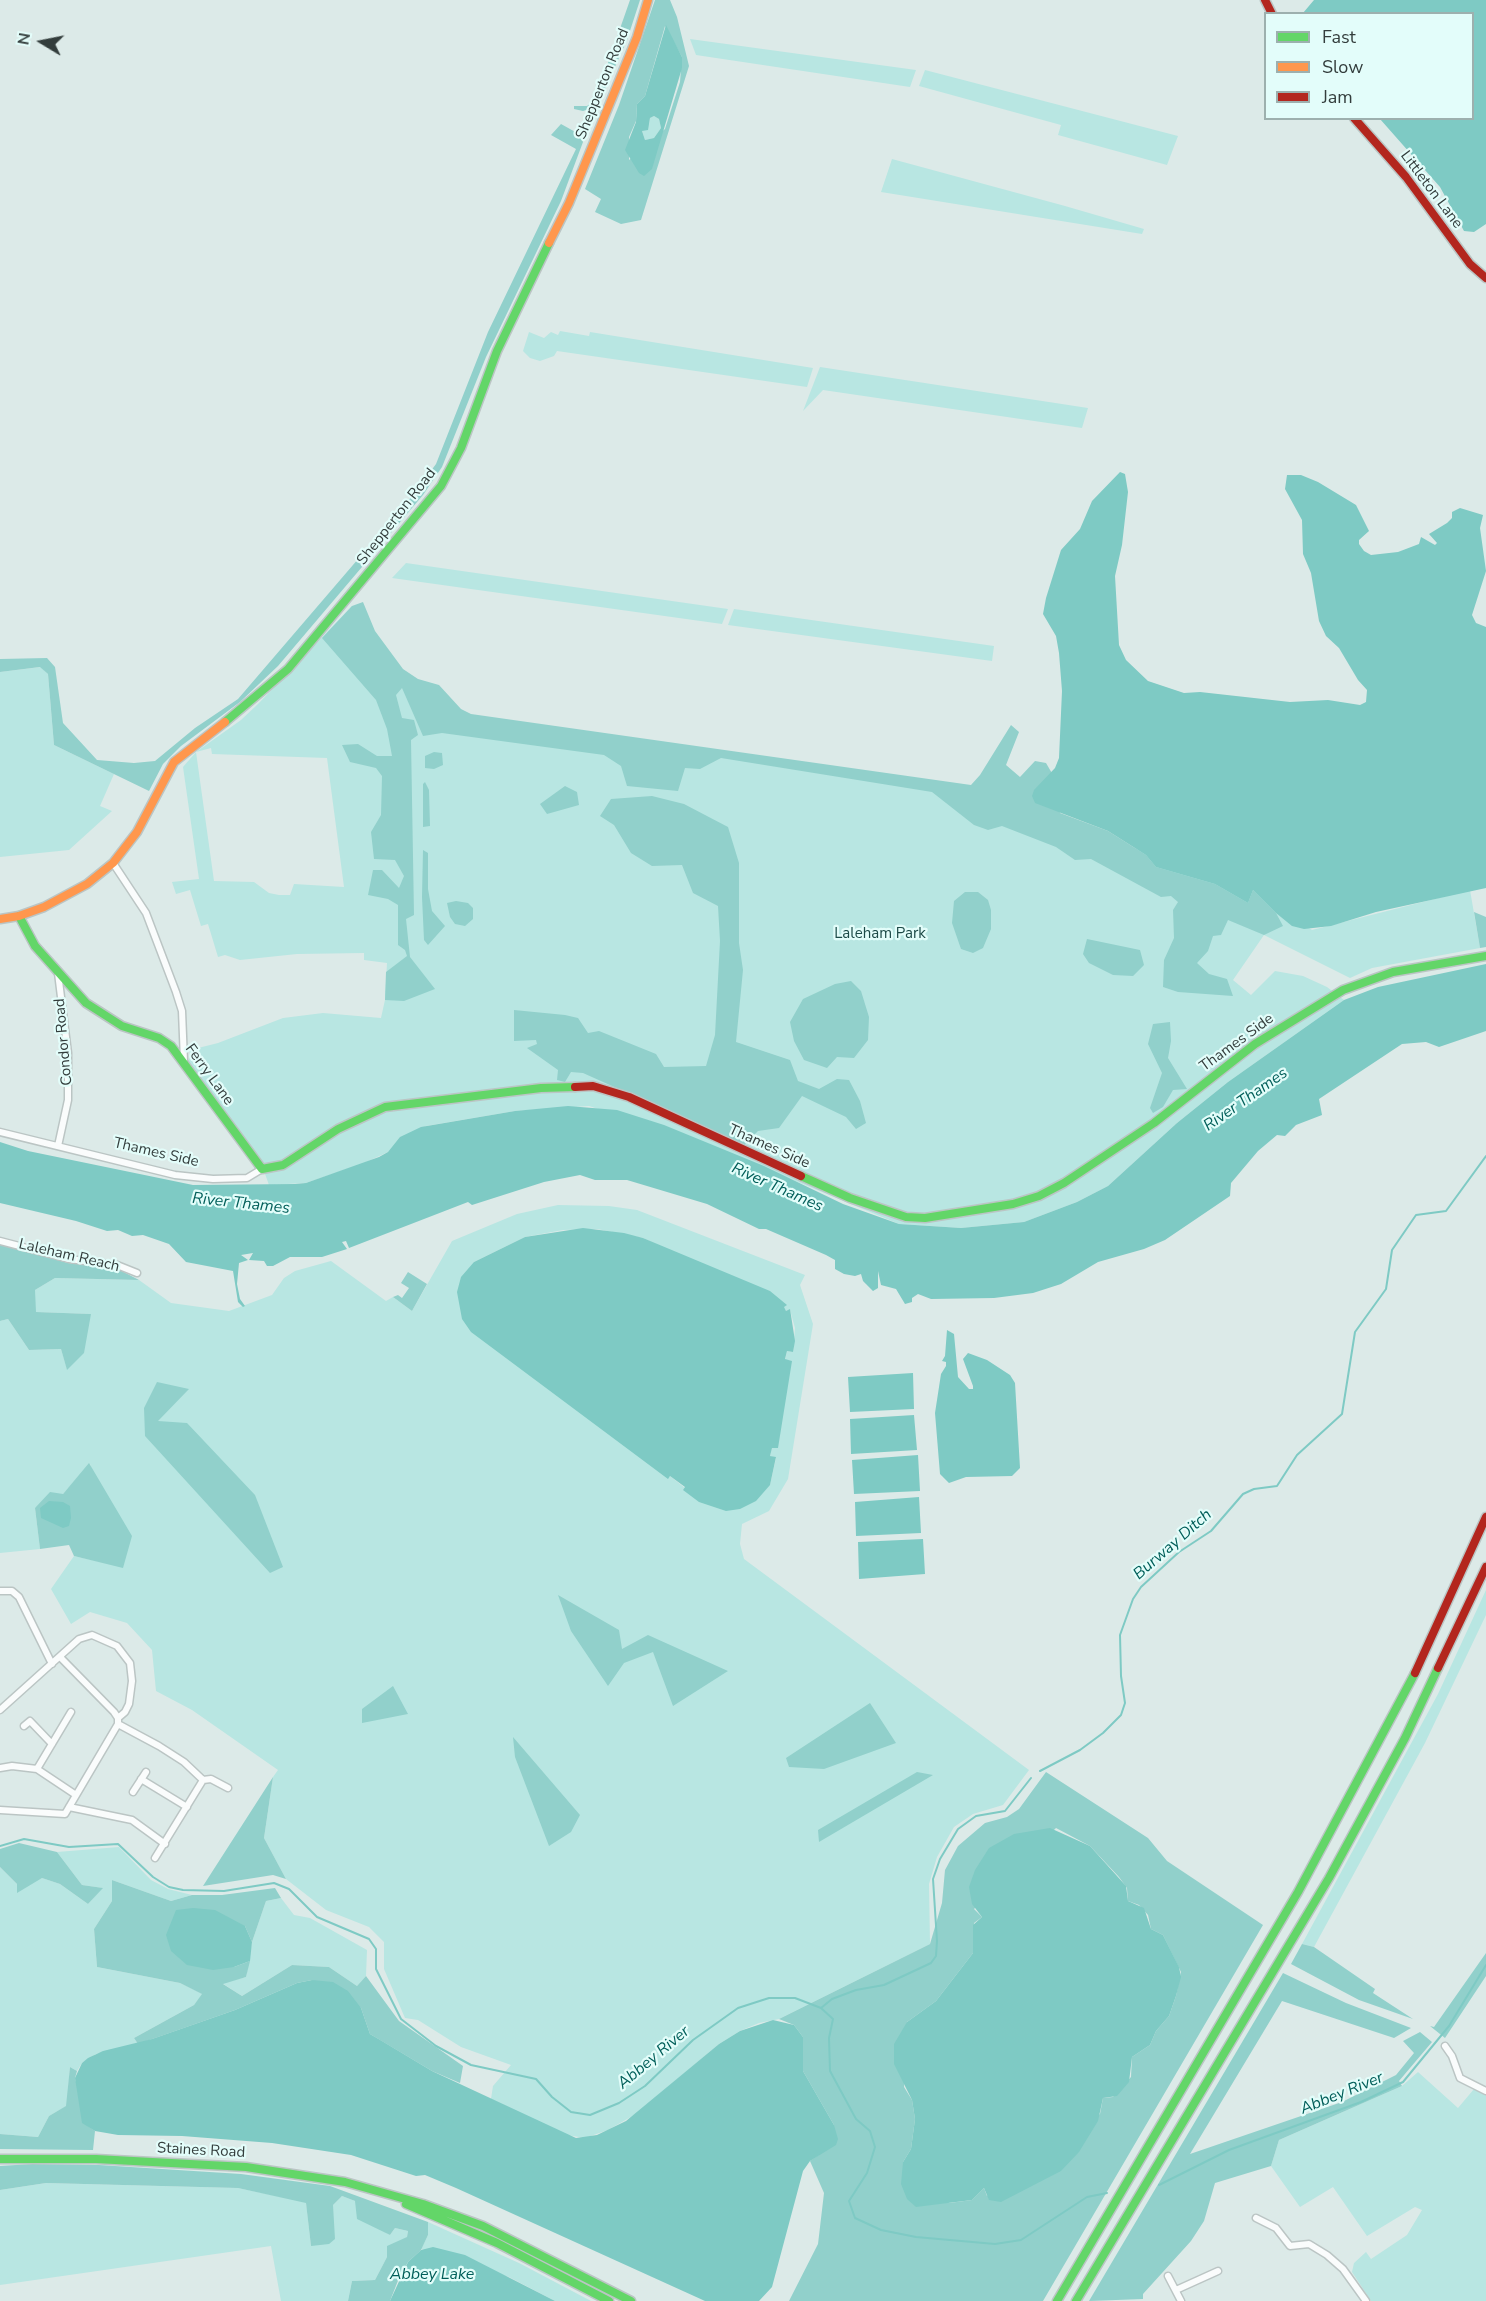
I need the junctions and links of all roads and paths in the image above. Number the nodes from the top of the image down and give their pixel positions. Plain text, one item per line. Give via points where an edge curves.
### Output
1 (648, 0) edge
2 (1356, 120) edge
3 (1486, 278) edge
4 (113, 863) junction
5 (19, 916) junction
6 (0, 919) edge
7 (1486, 956) edge
8 (58, 973) junction
9 (184, 1061) junction
10 (0, 1132) edge
11 (58, 1146) junction
12 (262, 1169) junction
13 (0, 1240) edge
14 (137, 1273) dead end
15 (1486, 1517) edge
16 (1486, 1567) edge
17 (0, 1591) edge
18 (60, 1657) junction
19 (52, 1664) junction
20 (0, 1710) edge
21 (71, 1712) dead end
22 (118, 1721) junction
23 (24, 1726) dead end
24 (52, 1744) junction
25 (0, 1768) edge
26 (37, 1769) junction
27 (146, 1772) dead end
28 (141, 1779) junction
29 (203, 1780) junction
30 (228, 1788) dead end
31 (133, 1792) dead end
32 (76, 1795) junction
33 (69, 1807) junction
34 (187, 1807) junction
35 (0, 1810) edge
36 (165, 1844) junction
37 (155, 1858) dead end
38 (1444, 2046) dead end
39 (1486, 2091) edge
40 (0, 2159) edge
41 (396, 2198) junction
42 (1256, 2218) dead end
43 (1218, 2271) dead end
44 (1168, 2276) dead end
45 (1176, 2290) junction
46 (609, 2301) edge
47 (631, 2301) edge
48 (1057, 2301) edge
49 (1076, 2301) edge
50 (1181, 2301) edge
51 (1366, 2301) edge

1 - 4 main road, Shepperton Road via 569,204 497,351 450,472 288,669 244,710 174,762 137,832
2 - 3 main road, Littleton Lane via 1406,177 1470,264
4 - 5 main road, Shepperton Road via 76,890
4 - 9 street via 147,913 176,992 182,1011
5 - 6 main road, Shepperton Road
5 - 8 main road, Ferry Lane
7 - 12 main road, Thames Side via 1393,972 1342,990 1255,1044 1099,1162 1039,1196 992,1209 924,1218 896,1214 850,1198 612,1090 578,1085 385,1107 338,1129 283,1165
8 - 9 main road, Ferry Lane via 86,1003 122,1026 159,1038
8 - 11 street, Condor Road via 68,1053 68,1100
9 - 12 main road, Ferry Lane
10 - 11 street, Thames Side
11 - 12 street, Thames Side via 175,1175 247,1178
13 - 14 street, Laleham Reach via 69,1259 111,1263
15 - 48 main road via 1414,1675 1350,1799
16 - 49 main road via 1423,1702 1334,1869
17 - 19 street via 12,1591 18,1597
18 - 19 street
18 - 22 street
18 - 22 street via 87,1635 107,1640 123,1651 130,1663 132,1681 129,1704
19 - 20 street
21 - 24 street
22 - 29 street via 184,1762
22 - 32 street
23 - 24 street via 30,1721
24 - 26 street
25 - 26 street
26 - 32 street
27 - 28 street
28 - 31 street
28 - 34 street
29 - 30 street via 211,1779
29 - 34 street
32 - 33 street
33 - 35 street via 62,1816
33 - 36 street via 132,1820
34 - 36 street
36 - 37 street
38 - 39 street via 1460,2078
40 - 41 main road, Staines Road via 96,2159 246,2167 323,2178
41 - 46 main road, Staines Road via 497,2243
41 - 47 main road, Staines Road via 492,2230
42 - 51 street via 1276,2228 1290,2246 1309,2244 1327,2254
43 - 45 street
44 - 45 street
45 - 50 street

